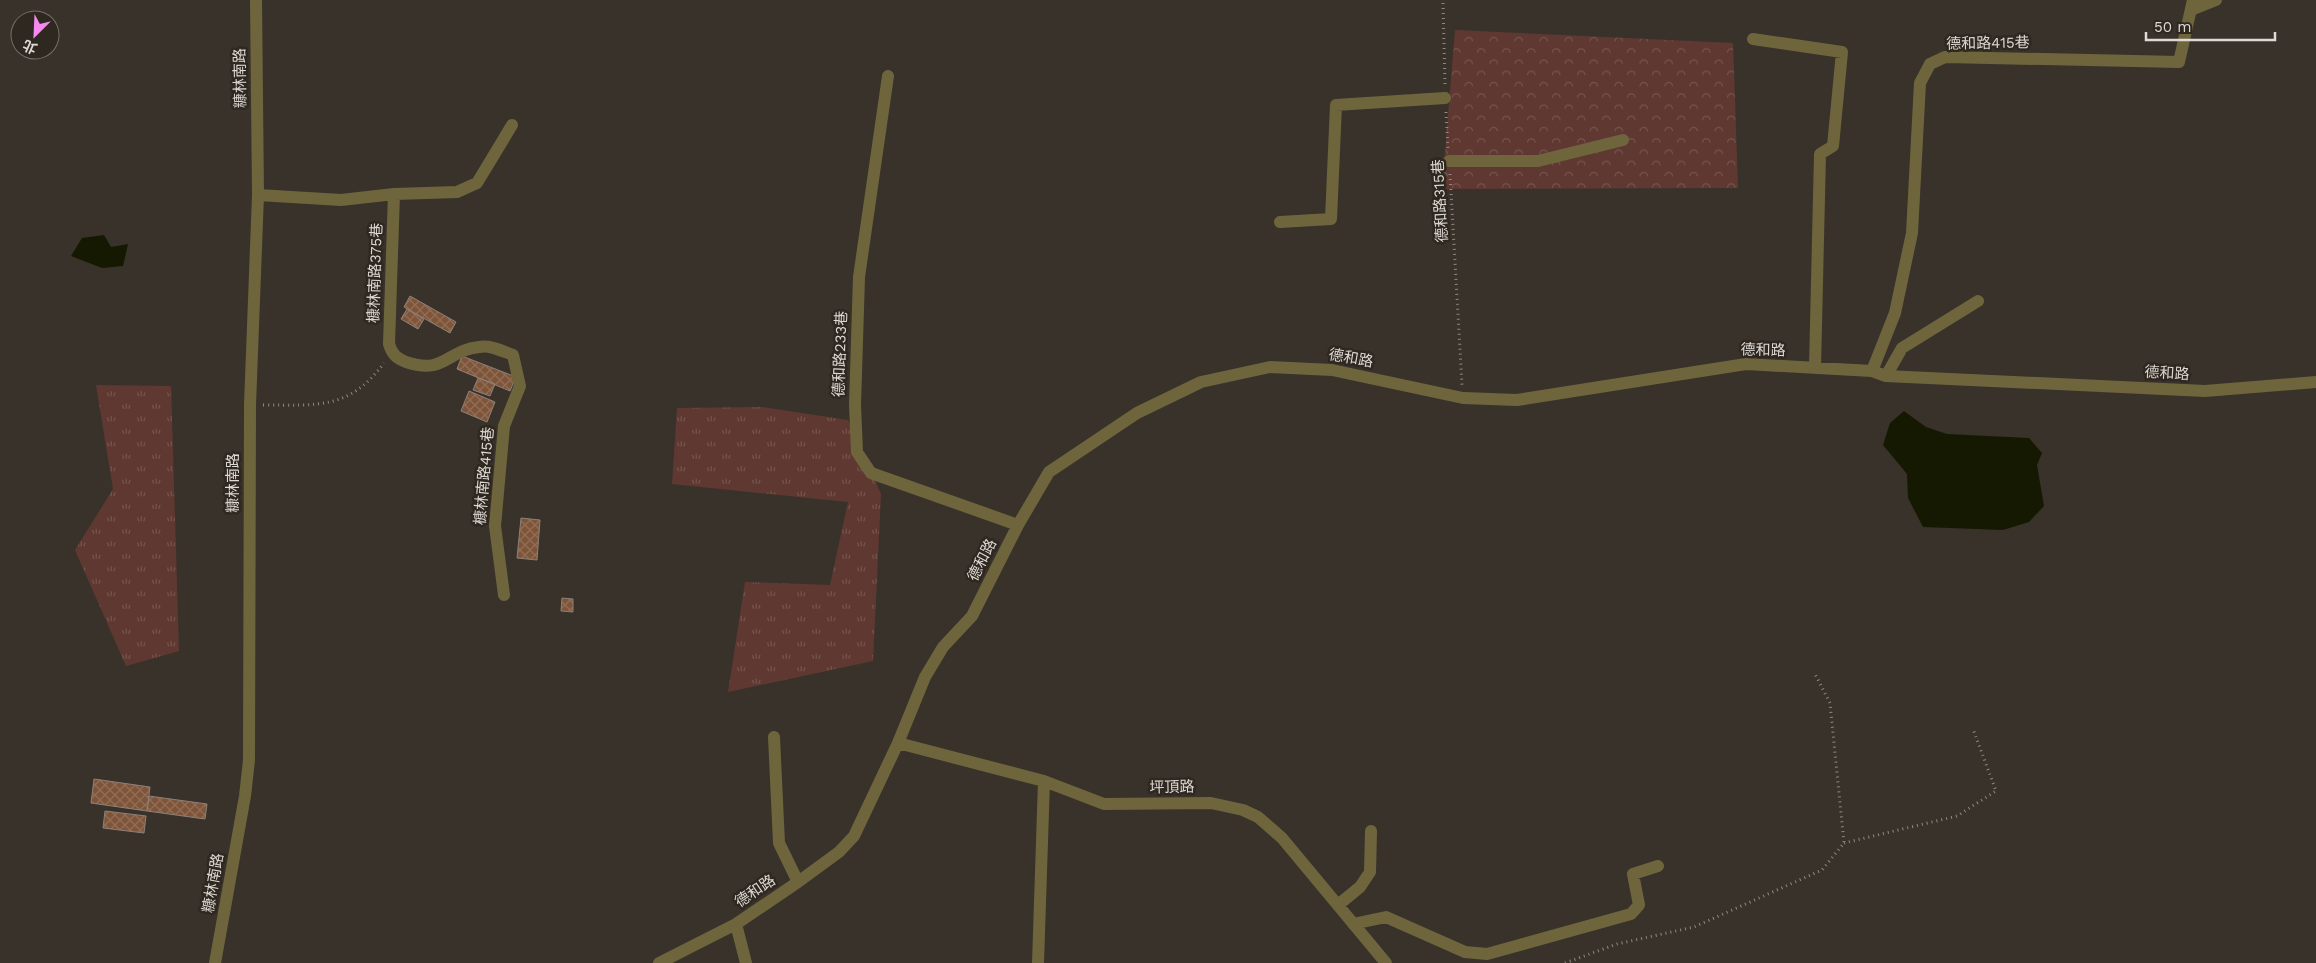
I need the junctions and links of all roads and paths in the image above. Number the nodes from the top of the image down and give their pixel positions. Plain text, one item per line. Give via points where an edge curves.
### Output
1 (256, 0) edge
2 (2216, 0) edge
3 (1442, 4) dead end
4 (2192, 5) edge
5 (1753, 39) dead end
6 (888, 76) dead end
7 (1445, 98) junction
8 (512, 124) dead end
9 (1623, 140) dead end
10 (1449, 161) junction
11 (394, 194) junction
12 (258, 195) junction
13 (1280, 222) dead end
14 (1978, 301) dead end
15 (392, 353) junction
16 (1815, 368) junction
17 (1872, 371) junction
18 (1886, 376) junction
19 (2316, 382) edge
20 (1463, 398) junction
21 (250, 405) junction
22 (1018, 524) junction
23 (504, 595) dead end
24 (1815, 674) dead end
25 (1974, 729) dead end
26 (774, 737) dead end
27 (898, 743) junction
28 (1044, 781) junction
29 (1371, 831) dead end
30 (1844, 843) junction
31 (1658, 866) dead end
32 (798, 882) junction
33 (1338, 905) junction
34 (736, 924) junction
35 (1353, 924) junction
36 (215, 963) edge
37 (659, 963) edge
38 (746, 963) edge
39 (1038, 963) edge
40 (1386, 963) edge
41 (1565, 963) edge

1 - 12 street, 糠林南路
2 - 4 street
3 - 7 path, 德和路315巷
4 - 17 street, 德和路415巷 via 2179,62 1945,57 1930,64 1920,83 1912,233 1895,313
5 - 16 street via 1842,52 1833,146 1820,154
6 - 22 street, 德和路233巷 via 859,277 855,404 857,452 871,473
7 - 10 path, 德和路315巷
7 - 13 street via 1336,104 1331,219
8 - 11 street via 477,183 457,192
9 - 10 street via 1538,161
10 - 20 path, 德和路315巷
11 - 12 street via 341,200
11 - 15 street, 槺林南路375巷 via 389,344
12 - 21 street, 糠林南路
14 - 18 street via 1902,348
15 - 21 path via 372,379 347,398 311,405
15 - 23 street, 槺林南路415巷 via 398,359 418,366 433,367 479,346 513,355 520,386 504,426 495,526
16 - 17 street, 德和路
16 - 20 street, 德和路 via 1746,364 1517,400
17 - 18 street, 德和路
18 - 19 street, 德和路 via 2205,391
20 - 22 street, 德和路 via 1332,370 1270,367 1201,382 1137,413 1049,472
21 - 36 street, 糠林南路 via 249,760
22 - 27 street, 德和路 via 972,616 943,647 925,677
24 - 30 path via 1830,703
25 - 30 path via 1996,791 1957,816
26 - 32 street via 779,843
27 - 28 street, 坪頂路
27 - 32 street, 德和路 via 854,836 839,852
28 - 33 street, 坪頂路 via 1104,804 1211,803 1243,810 1282,838
28 - 39 street
29 - 33 street via 1370,872 1360,886
30 - 41 path via 1822,870 1694,927 1617,944
31 - 35 street via 1633,874 1639,905 1631,914 1487,954 1465,952 1386,918
32 - 34 street, 德和路
33 - 35 street, 坪頂路
34 - 37 street, 德和路
34 - 38 street
35 - 40 street, 坪頂路

